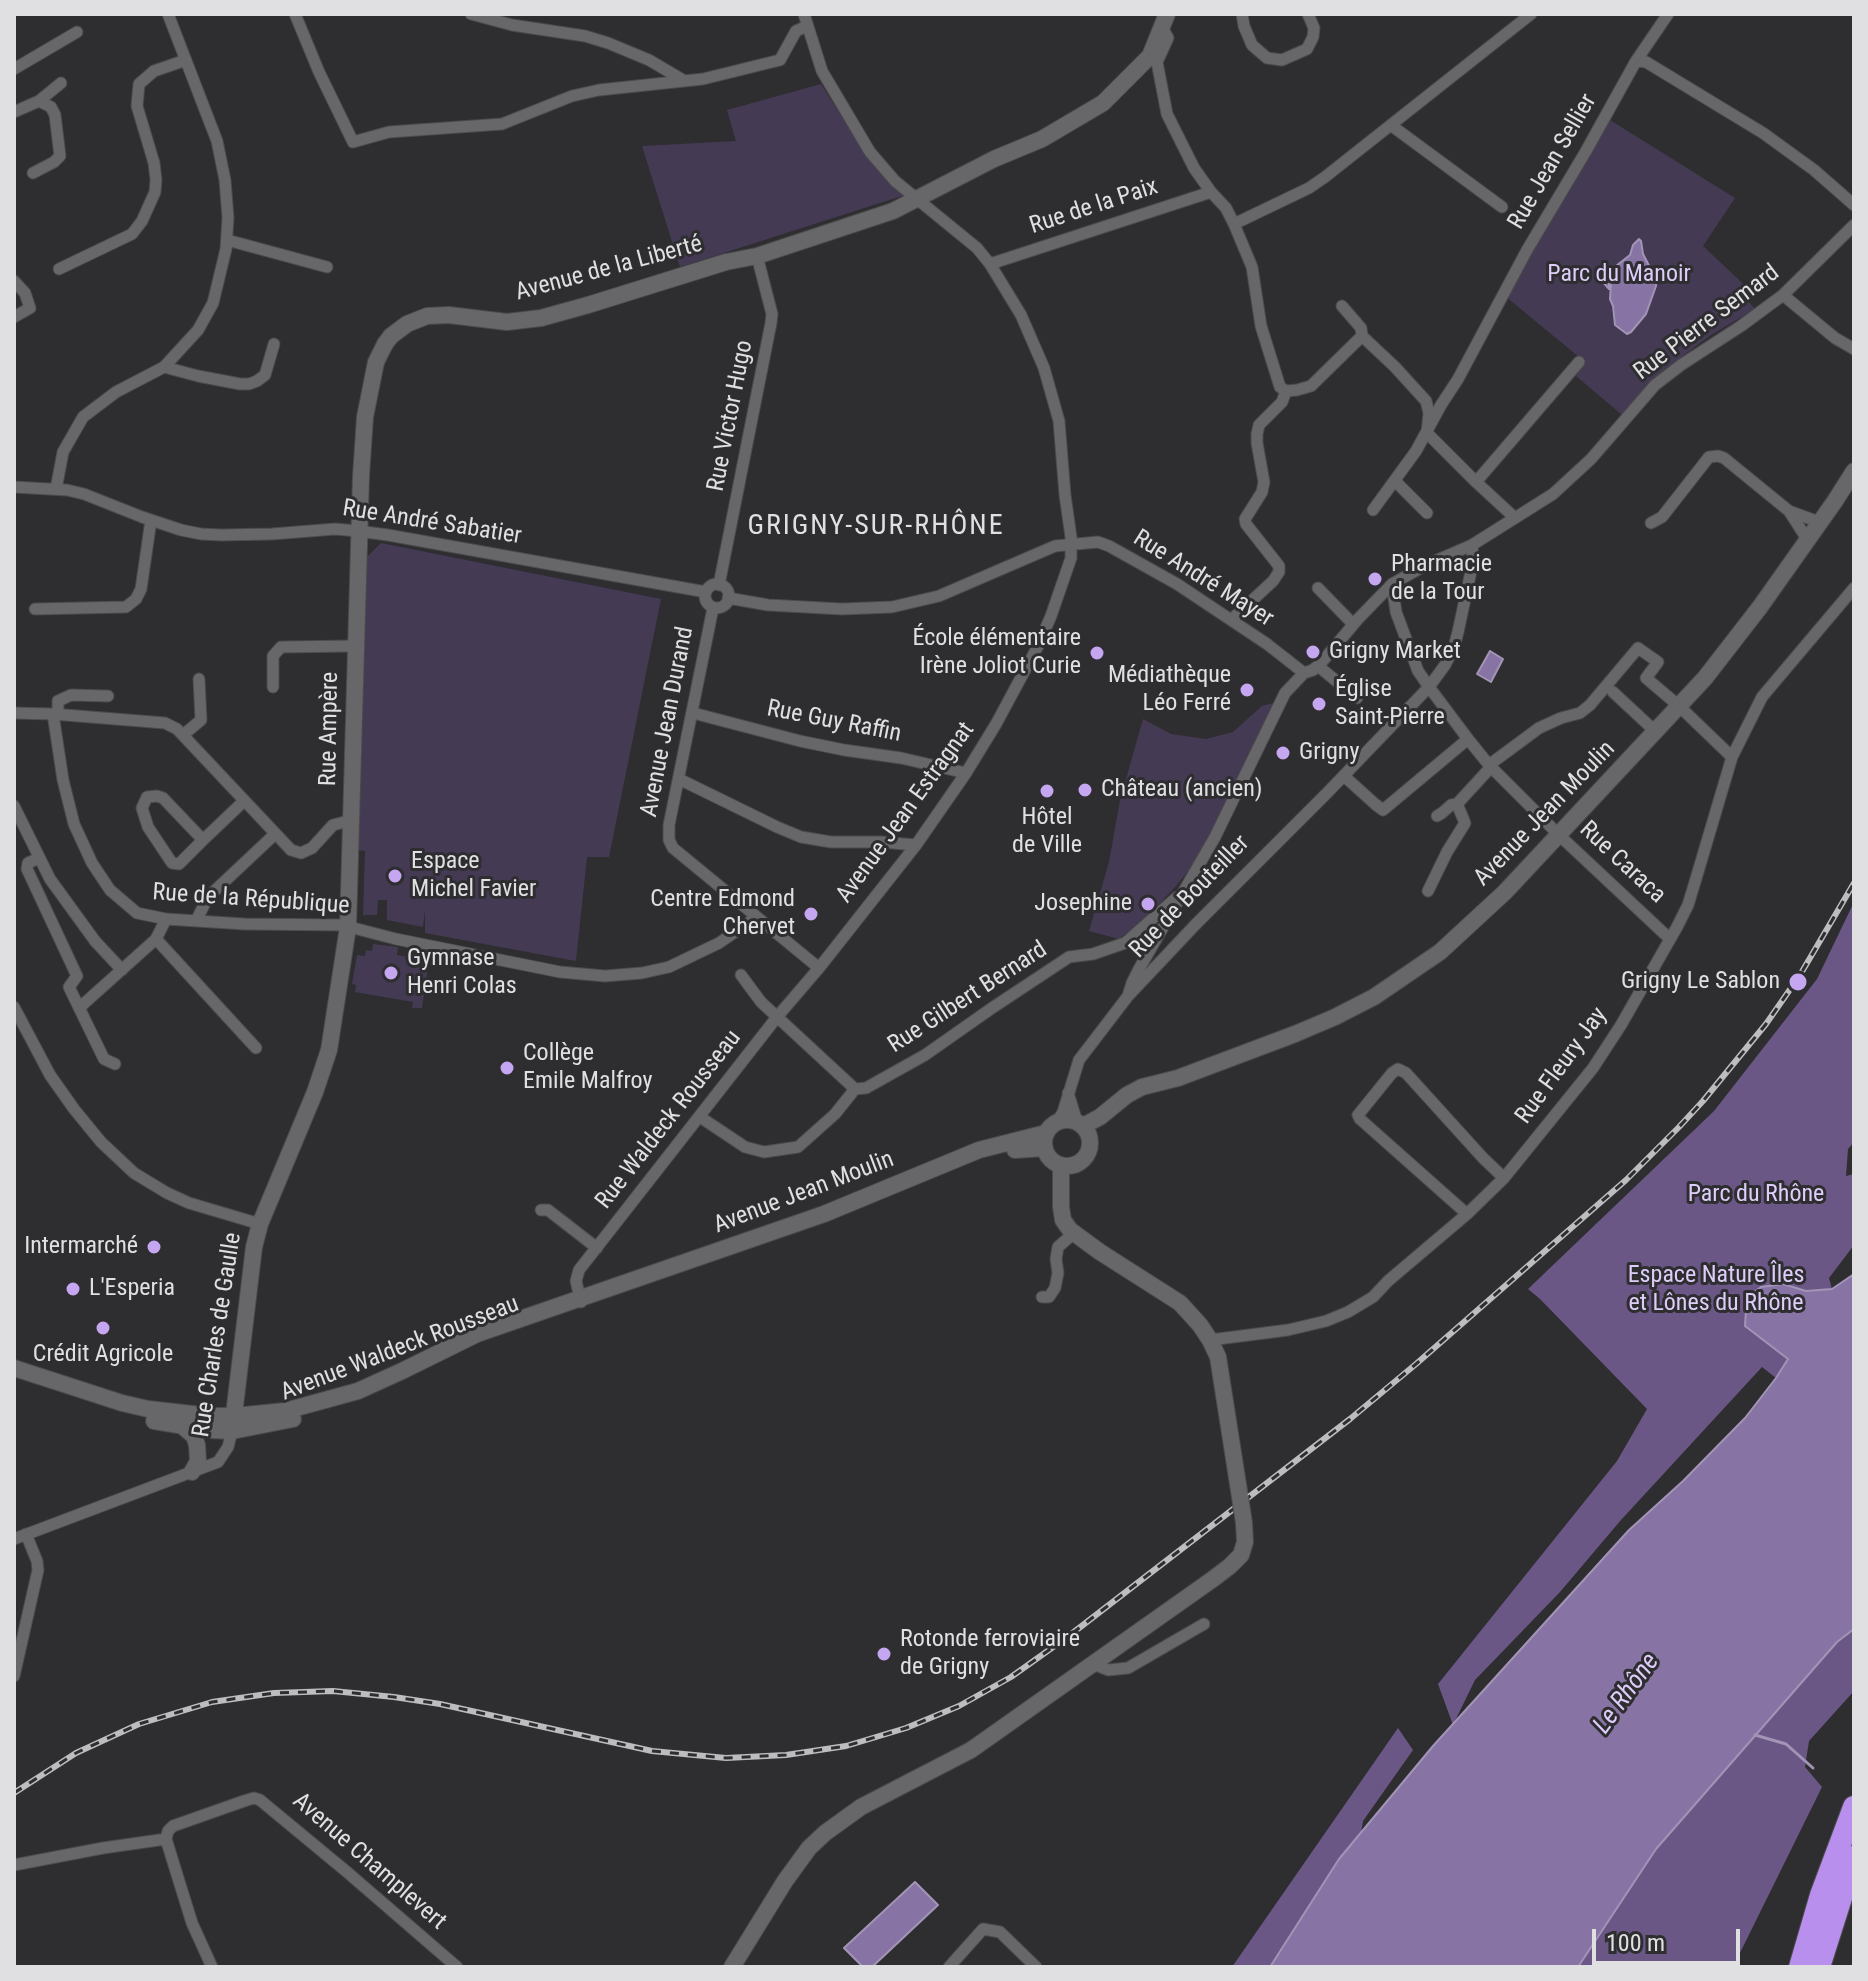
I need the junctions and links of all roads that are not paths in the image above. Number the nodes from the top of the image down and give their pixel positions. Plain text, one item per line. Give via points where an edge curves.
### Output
1 (168, 14) edge
2 (295, 14) edge
3 (471, 14) edge
4 (804, 14) edge
5 (1242, 14) edge
6 (1308, 14) edge
7 (1531, 14) edge
8 (1668, 14) edge
9 (1164, 20) edge
10 (807, 26) junction
11 (77, 32) dead end
12 (186, 60) junction
13 (1636, 61) junction
14 (14, 69) edge
15 (683, 81) junction
16 (61, 83) dead end
17 (39, 101) junction
18 (14, 112) edge
19 (1392, 126) junction
20 (33, 173) dead end
21 (1211, 192) junction
22 (916, 199) junction
23 (1854, 205) edge
24 (1502, 207) dead end
25 (1234, 224) junction
26 (1854, 225) edge
27 (227, 240) junction
28 (757, 256) junction
29 (990, 264) junction
30 (327, 267) dead end
31 (59, 269) dead end
32 (14, 281) edge
33 (1783, 295) junction
34 (1342, 306) dead end
35 (14, 317) edge
36 (1362, 336) junction
37 (274, 344) dead end
38 (1854, 349) edge
39 (1579, 362) dead end
40 (164, 367) junction
41 (1286, 391) junction
42 (1427, 433) junction
43 (1854, 471) edge
44 (1395, 481) junction
45 (1476, 482) junction
46 (14, 487) edge
47 (56, 489) junction
48 (1373, 510) dead end
49 (1789, 511) junction
50 (1427, 513) dead end
51 (1515, 518) junction
52 (151, 520) junction
53 (1819, 522) junction
54 (1651, 523) dead end
55 (358, 531) junction
56 (1807, 539) junction
57 (1072, 544) junction
58 (1472, 545) junction
59 (1392, 584) junction
60 (719, 585) junction
61 (1318, 588) dead end
62 (1854, 588) edge
63 (706, 592) junction
64 (728, 598) junction
65 (713, 608) junction
66 (35, 609) dead end
67 (1231, 620) junction
68 (1353, 624) junction
69 (356, 646) junction
70 (1318, 666) junction
71 (1304, 673) junction
72 (199, 679) dead end
73 (273, 687) dead end
74 (1429, 687) junction
75 (1613, 692) dead end
76 (108, 696) dead end
77 (1357, 698) dead end
78 (1679, 706) junction
79 (14, 713) edge
80 (693, 713) junction
81 (55, 714) junction
82 (1656, 732) junction
83 (183, 735) junction
84 (1468, 739) junction
85 (1732, 757) junction
86 (1490, 766) junction
87 (966, 773) junction
88 (1344, 776) junction
89 (679, 779) junction
90 (244, 801) junction
91 (1457, 804) junction
92 (14, 806) edge
93 (1437, 816) dead end
94 (352, 820) junction
95 (275, 834) junction
96 (1560, 836) junction
97 (203, 840) junction
98 (916, 845) junction
99 (39, 858) junction
100 (1428, 891) dead end
101 (1183, 892) junction
102 (757, 917) junction
103 (166, 919) junction
104 (196, 921) junction
105 (348, 927) junction
106 (156, 939) junction
107 (1670, 939) junction
108 (819, 968) junction
109 (122, 970) junction
110 (741, 975) dead end
111 (1128, 996) junction
112 (14, 1007) edge
113 (79, 1008) junction
114 (777, 1017) junction
115 (256, 1048) dead end
116 (115, 1064) dead end
117 (1178, 1078) junction
118 (855, 1089) junction
119 (1068, 1092) junction
120 (700, 1117) junction
121 (1080, 1124) junction
122 (1049, 1135) junction
123 (1090, 1143) junction
124 (1068, 1164) junction
125 (1504, 1178) junction
126 (541, 1210) dead end
127 (1467, 1214) junction
128 (260, 1224) junction
129 (1074, 1233) junction
130 (597, 1248) junction
131 (1042, 1297) dead end
132 (581, 1302) junction
133 (1210, 1340) junction
134 (14, 1368) edge
135 (14, 1378) edge
136 (234, 1423) junction
137 (181, 1425) junction
138 (192, 1472) junction
139 (26, 1534) junction
140 (14, 1539) edge
141 (1204, 1624) dead end
142 (1093, 1664) junction
143 (14, 1676) edge
144 (1854, 1807) edge
145 (166, 1839) junction
146 (1854, 1857) edge
147 (14, 1865) edge
148 (212, 1967) edge
149 (457, 1967) edge
150 (732, 1967) edge
151 (949, 1967) edge
152 (1036, 1967) edge
153 (1800, 1967) edge
154 (1819, 1967) edge

1 - 12 street
2 - 15 street via 353,142 389,132 502,124 572,96
3 - 15 street via 608,43
4 - 10 street, Avenue Jean Estragnat
5 - 6 street via 1252,45 1267,58 1282,60 1307,49 1314,28
7 - 19 street
8 - 13 street, Rue Jean Sellier
9 - 21 street via 1168,38 1157,62 1167,114
9 - 22 street, Avenue de la Liberté via 1150,56 1103,103 1042,139
10 - 15 street via 796,31 780,60
10 - 22 street, Avenue Jean Estragnat via 822,71 853,126 882,166
11 - 14 street
12 - 27 street via 217,141 225,180
12 - 31 street via 154,71 139,84 137,106 156,180 142,221 132,234
13 - 23 street via 1646,62 1763,133
13 - 42 street, Rue Jean Sellier
16 - 17 street
17 - 18 street
17 - 20 street via 55,115 60,156
19 - 24 street
19 - 25 street via 1309,188
21 - 25 street
21 - 29 street, Rue de la Paix
22 - 28 street, Avenue de la Liberté
22 - 29 street, Avenue Jean Estragnat
25 - 41 street via 1252,267 1261,326 1280,387
26 - 33 street, Rue Pierre Semard
27 - 30 street
27 - 40 street via 213,303 198,330
28 - 55 street, Avenue de la Liberté via 541,318 507,322 439,314 407,324 391,336 376,362 365,417
28 - 60 street, Rue Victor Hugo via 771,323
29 - 57 street, Avenue Jean Estragnat via 1021,315 1044,368 1059,421
32 - 35 street via 30,308
33 - 38 street
33 - 51 street, Rue Pierre Semard via 1655,385 1591,459 1553,494
34 - 36 street
36 - 41 street via 1311,386
36 - 42 street via 1426,401
37 - 40 street via 265,375 249,384
39 - 45 street
40 - 47 street via 83,417 63,452
41 - 67 street via 1259,425 1264,482 1245,519 1279,572
42 - 44 street, Rue Jean Sellier
42 - 45 street
43 - 53 street, Avenue Jean Moulin
44 - 48 street, Rue Jean Sellier
44 - 50 street
45 - 51 street
46 - 47 street, Rue André Sabatier
47 - 52 street, Rue André Sabatier
49 - 53 street
49 - 54 street via 1718,456 1709,457 1662,517
49 - 56 street
51 - 58 street, Rue Pierre Semard
52 - 55 street, Rue André Sabatier via 221,535
52 - 66 street via 141,589 126,607
53 - 56 street, Avenue Jean Moulin
55 - 63 street, Rue André Sabatier
55 - 69 street, Rue Ampère
56 - 78 street, Avenue Jean Moulin via 1742,631
57 - 64 street via 1055,546 939,596 892,607 827,609
57 - 67 street, Rue André Mayer via 1109,546
57 - 87 street, Avenue Jean Estragnat via 1047,627
58 - 59 street, Rue Pierre Semard
58 - 74 street, Rue de Bouteiller via 1454,647
59 - 68 street, Rue Pierre Semard
59 - 74 street, Rue Caraca via 1406,642
60 - 63 street
60 - 64 street
61 - 68 street
62 - 85 street, Rue Fleury Jay via 1762,697
63 - 65 street
64 - 65 street
65 - 80 street, Avenue Jean Durand
67 - 71 street, Rue André Mayer
68 - 70 street, Rue Pierre Semard
69 - 73 street via 281,647 273,656
69 - 94 street, Rue Ampère
70 - 71 street
70 - 77 street
71 - 101 street via 1285,693
72 - 83 street via 201,720
74 - 84 street, Rue Caraca
74 - 88 street, Rue de Bouteiller
75 - 82 street
76 - 81 street via 71,695 58,701
78 - 82 street, Avenue Jean Moulin
78 - 85 street
78 - 86 street via 1646,678 1658,662 1638,648 1580,713 1539,728
79 - 81 street
80 - 87 street, Rue Guy Raffin via 815,744
80 - 89 street, Avenue Jean Durand
81 - 83 street via 165,723
81 - 103 street, Rue de la République via 63,780 74,824 92,863 110,890 137,913
82 - 96 street, Avenue Jean Moulin
83 - 90 street
84 - 86 street, Rue Caraca
84 - 88 street via 1383,810
85 - 107 street, Rue Fleury Jay via 1688,905
86 - 91 street
86 - 96 street, Rue Caraca
87 - 98 street, Avenue Jean Estragnat
88 - 111 street, Rue de Bouteiller
89 - 98 street via 801,837
89 - 102 street, Avenue Jean Durand via 669,825 673,848
90 - 95 street
90 - 97 street
91 - 93 street
91 - 100 street via 1465,823
92 - 99 street
94 - 95 street via 333,825 301,853
94 - 105 street, Rue Ampère
95 - 104 street via 208,897
96 - 107 street, Rue Caraca
96 - 117 street, Avenue Jean Moulin via 1440,952 1374,997 1295,1034
97 - 97 street via 179,864 172,863 148,827 142,808 147,797 163,798
98 - 108 street, Avenue Jean Estragnat
99 - 109 street via 68,906
99 - 113 street via 27,869 77,976 69,987
101 - 111 street
101 - 118 street, Rue Gilbert Bernard via 1125,943 1069,957 925,1055
102 - 105 street, Rue de la République via 669,967 615,976 560,972
102 - 108 street, Avenue Jean Durand
103 - 104 street, Rue de la République
103 - 106 street
104 - 105 street, Rue de la République
105 - 128 street, Rue Charles de Gaulle via 329,1050
106 - 109 street
106 - 115 street
107 - 125 street, Rue Fleury Jay via 1593,1068
108 - 114 street, Rue Waldeck Rousseau
109 - 113 street
110 - 114 street
111 - 119 street, Rue de Bouteiller via 1079,1060
112 - 128 street via 74,1109 134,1173 189,1203
113 - 116 street via 104,1059
114 - 118 street
114 - 120 street, Rue Waldeck Rousseau
117 - 121 street, Avenue Jean Moulin via 1142,1087 1100,1117
117 - 123 street, Avenue Jean Moulin via 1129,1103
118 - 120 street, Rue Gilbert Bernard via 798,1147 781,1151 745,1147
119 - 121 street
119 - 122 street, Rue de Bouteiller
120 - 130 street, Rue Waldeck Rousseau
121 - 122 street via 1064,1120
121 - 123 street
122 - 124 street via 1049,1155
122 - 132 street, Avenue Jean Moulin via 979,1150 824,1214
123 - 124 street via 1086,1156
124 - 129 street via 1062,1213
125 - 127 street, Rue Fleury Jay
125 - 127 street via 1406,1073 1392,1073 1360,1119
126 - 130 street
127 - 133 street, Rue Fleury Jay via 1373,1297 1348,1312 1288,1330
128 - 136 street, Rue Charles de Gaulle
129 - 131 street via 1058,1247 1055,1288
129 - 133 street via 1187,1309
130 - 132 street, Rue Waldeck Rousseau via 579,1270
132 - 136 street, Avenue Waldeck Rousseau via 310,1414 255,1428
133 - 142 street, bridge via 1219,1365 1244,1523 1241,1555
134 - 136 street via 148,1409
135 - 137 street via 119,1412
136 - 137 street via 209,1430
136 - 138 street, Rue Charles de Gaulle via 218,1462
137 - 138 street via 197,1445
138 - 139 street, Rue Charles de Gaulle
139 - 140 street, Rue Charles de Gaulle
139 - 143 street via 38,1570
141 - 142 street via 1128,1668 1108,1670
142 - 150 street via 971,1750 861,1807 825,1833 785,1881
144 - 153 highway
145 - 147 street
145 - 148 street
145 - 149 street, Avenue Champlevert via 173,1826 260,1800
146 - 154 highway
151 - 152 street via 983,1929 1000,1932

